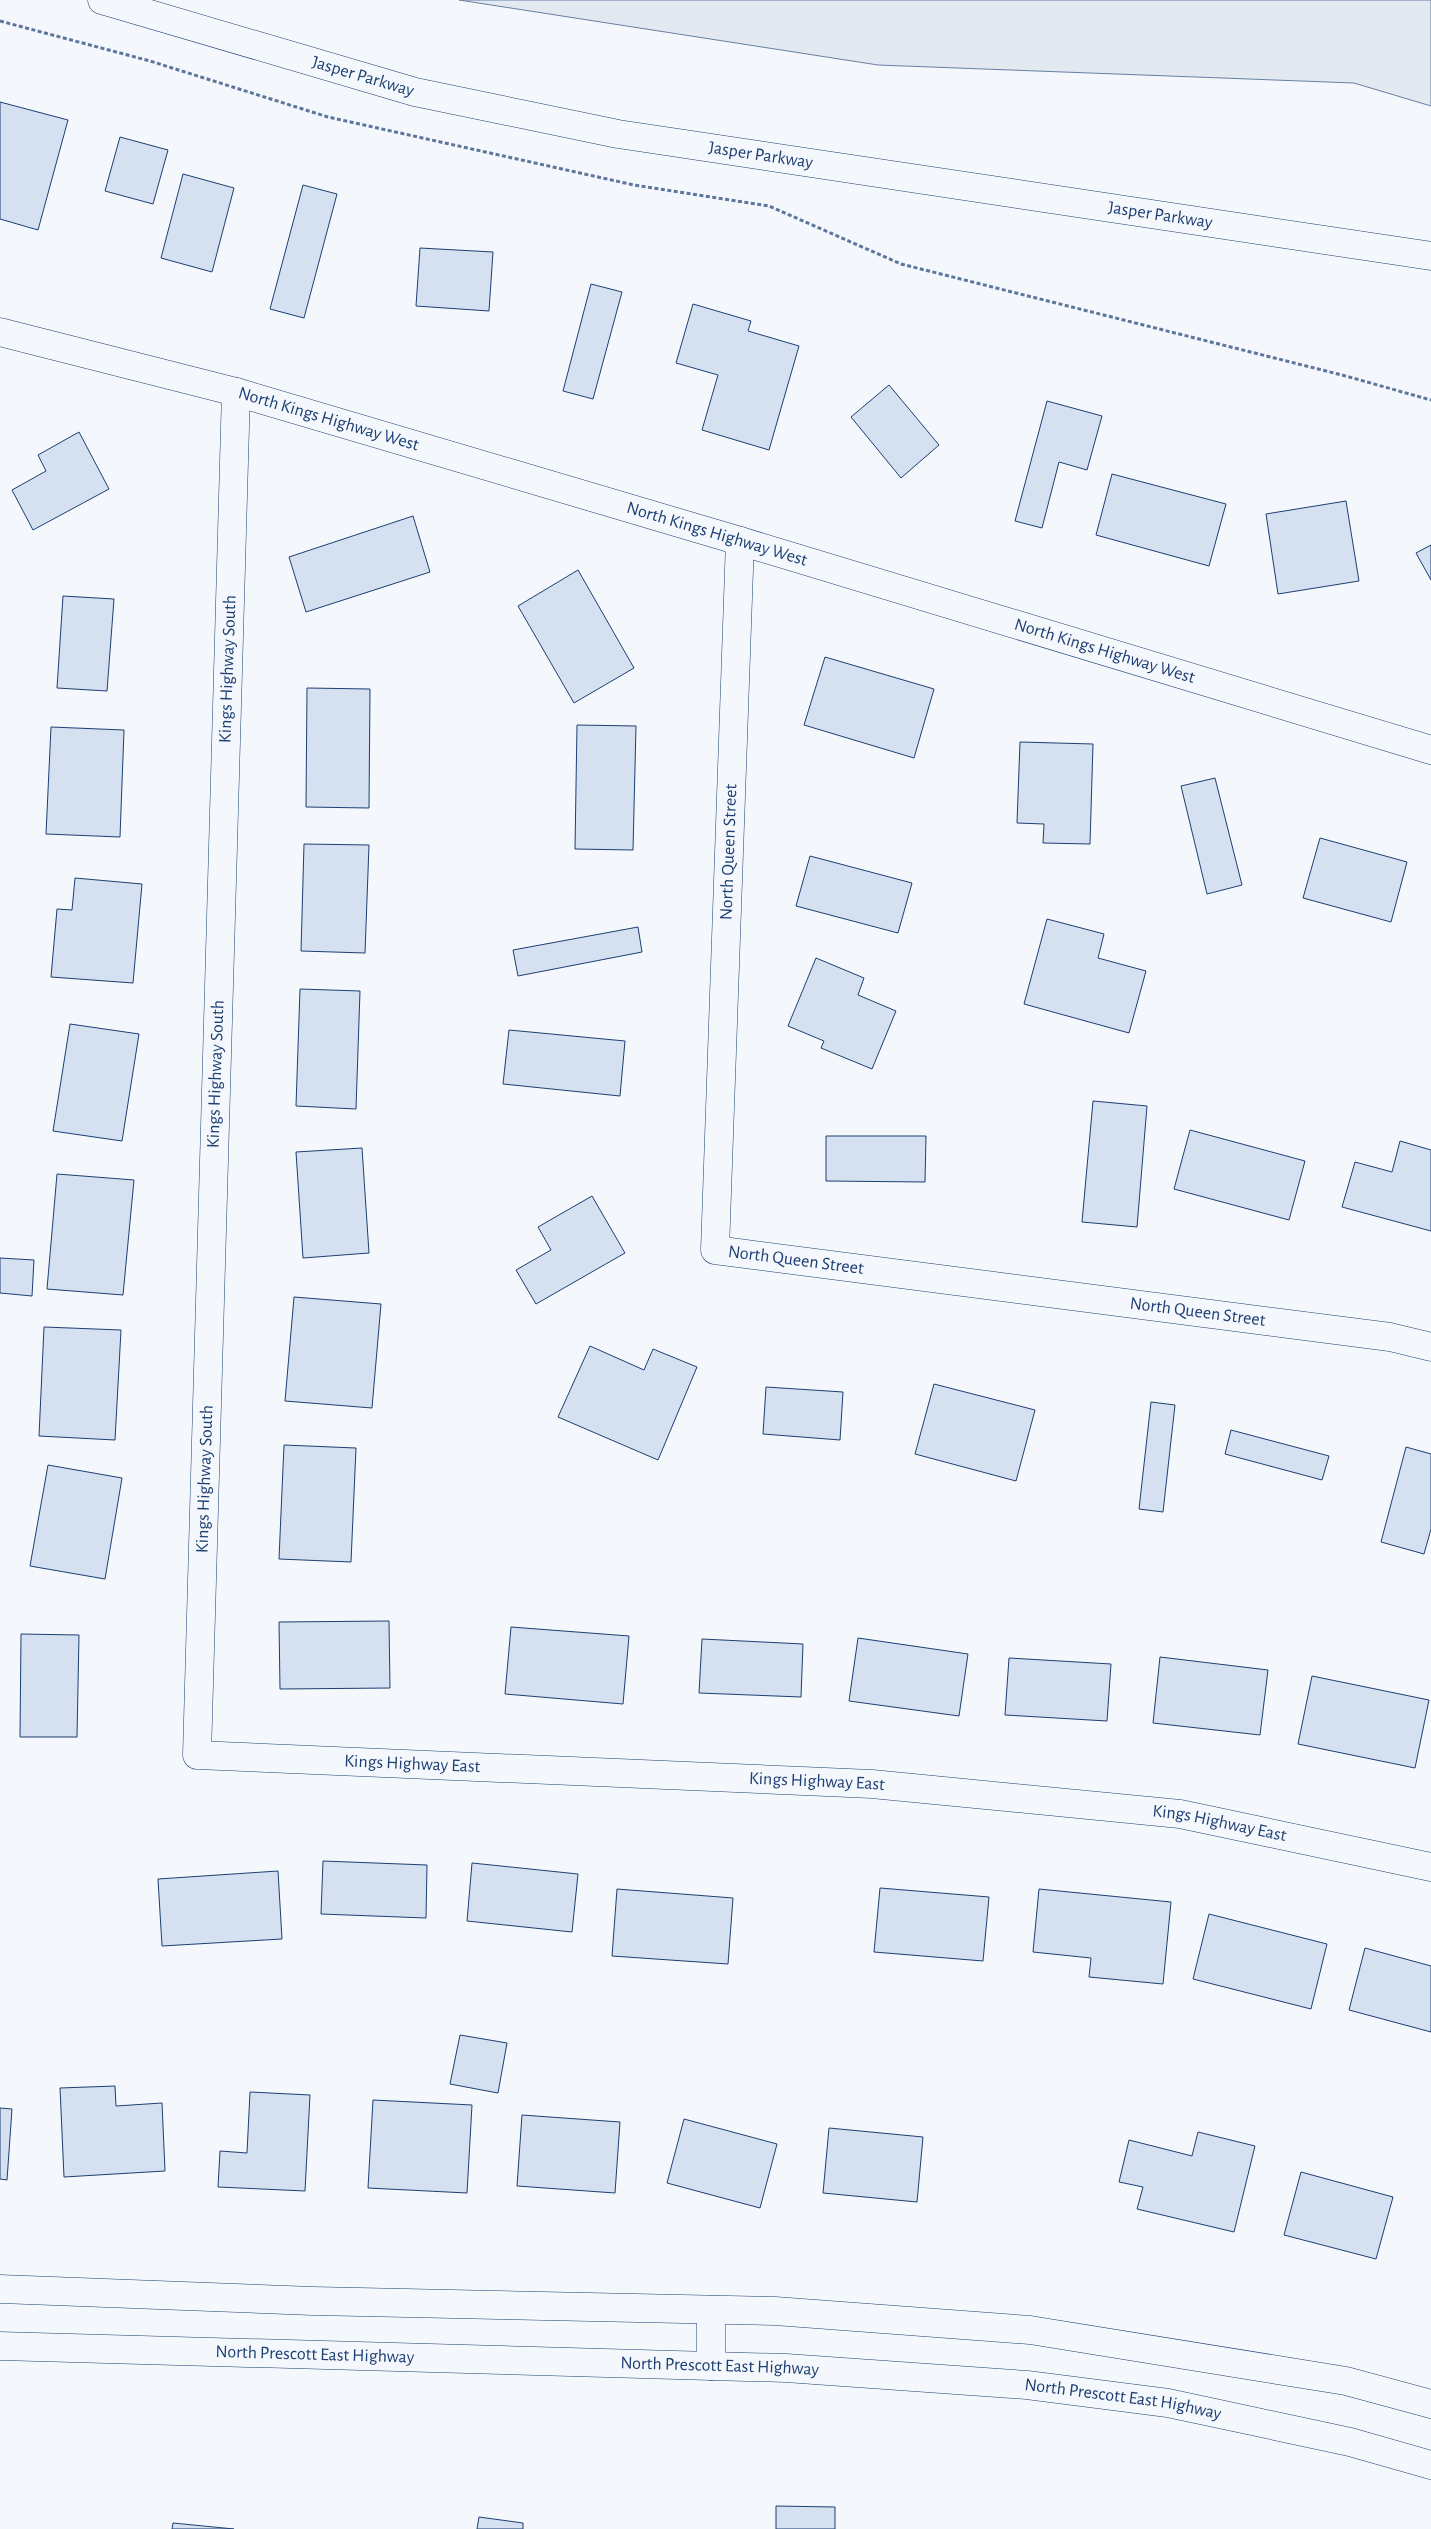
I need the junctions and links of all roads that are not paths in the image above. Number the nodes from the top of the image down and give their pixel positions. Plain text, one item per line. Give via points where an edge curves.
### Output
1 (102, 0) edge
2 (1431, 256) edge
3 (0, 332) edge
4 (236, 392) junction
5 (740, 541) junction
6 (1431, 750) edge
7 (1431, 1347) edge
8 (197, 1756) joint
9 (1431, 1867) edge
10 (0, 2289) edge
11 (711, 2310) junction
12 (0, 2346) edge
13 (711, 2366) junction
14 (1431, 2404) edge
15 (1431, 2465) edge

1 - 2 street, Jasper Parkway via 415,92 618,134
3 - 4 street, North Kings Highway West
4 - 5 street, North Kings Highway West
4 - 8 street, Kings Highway South
5 - 6 street, North Kings Highway West
5 - 7 street, North Queen Street via 715,1250 1390,1337
8 - 9 street, Kings Highway East via 882,1785 1180,1814
10 - 11 street via 304,2301
11 - 13 street
11 - 14 street via 1030,2330 1346,2381
12 - 13 street, North Prescott East Highway
13 - 15 street, North Prescott East Highway via 786,2368 1027,2385 1168,2403 1350,2442

